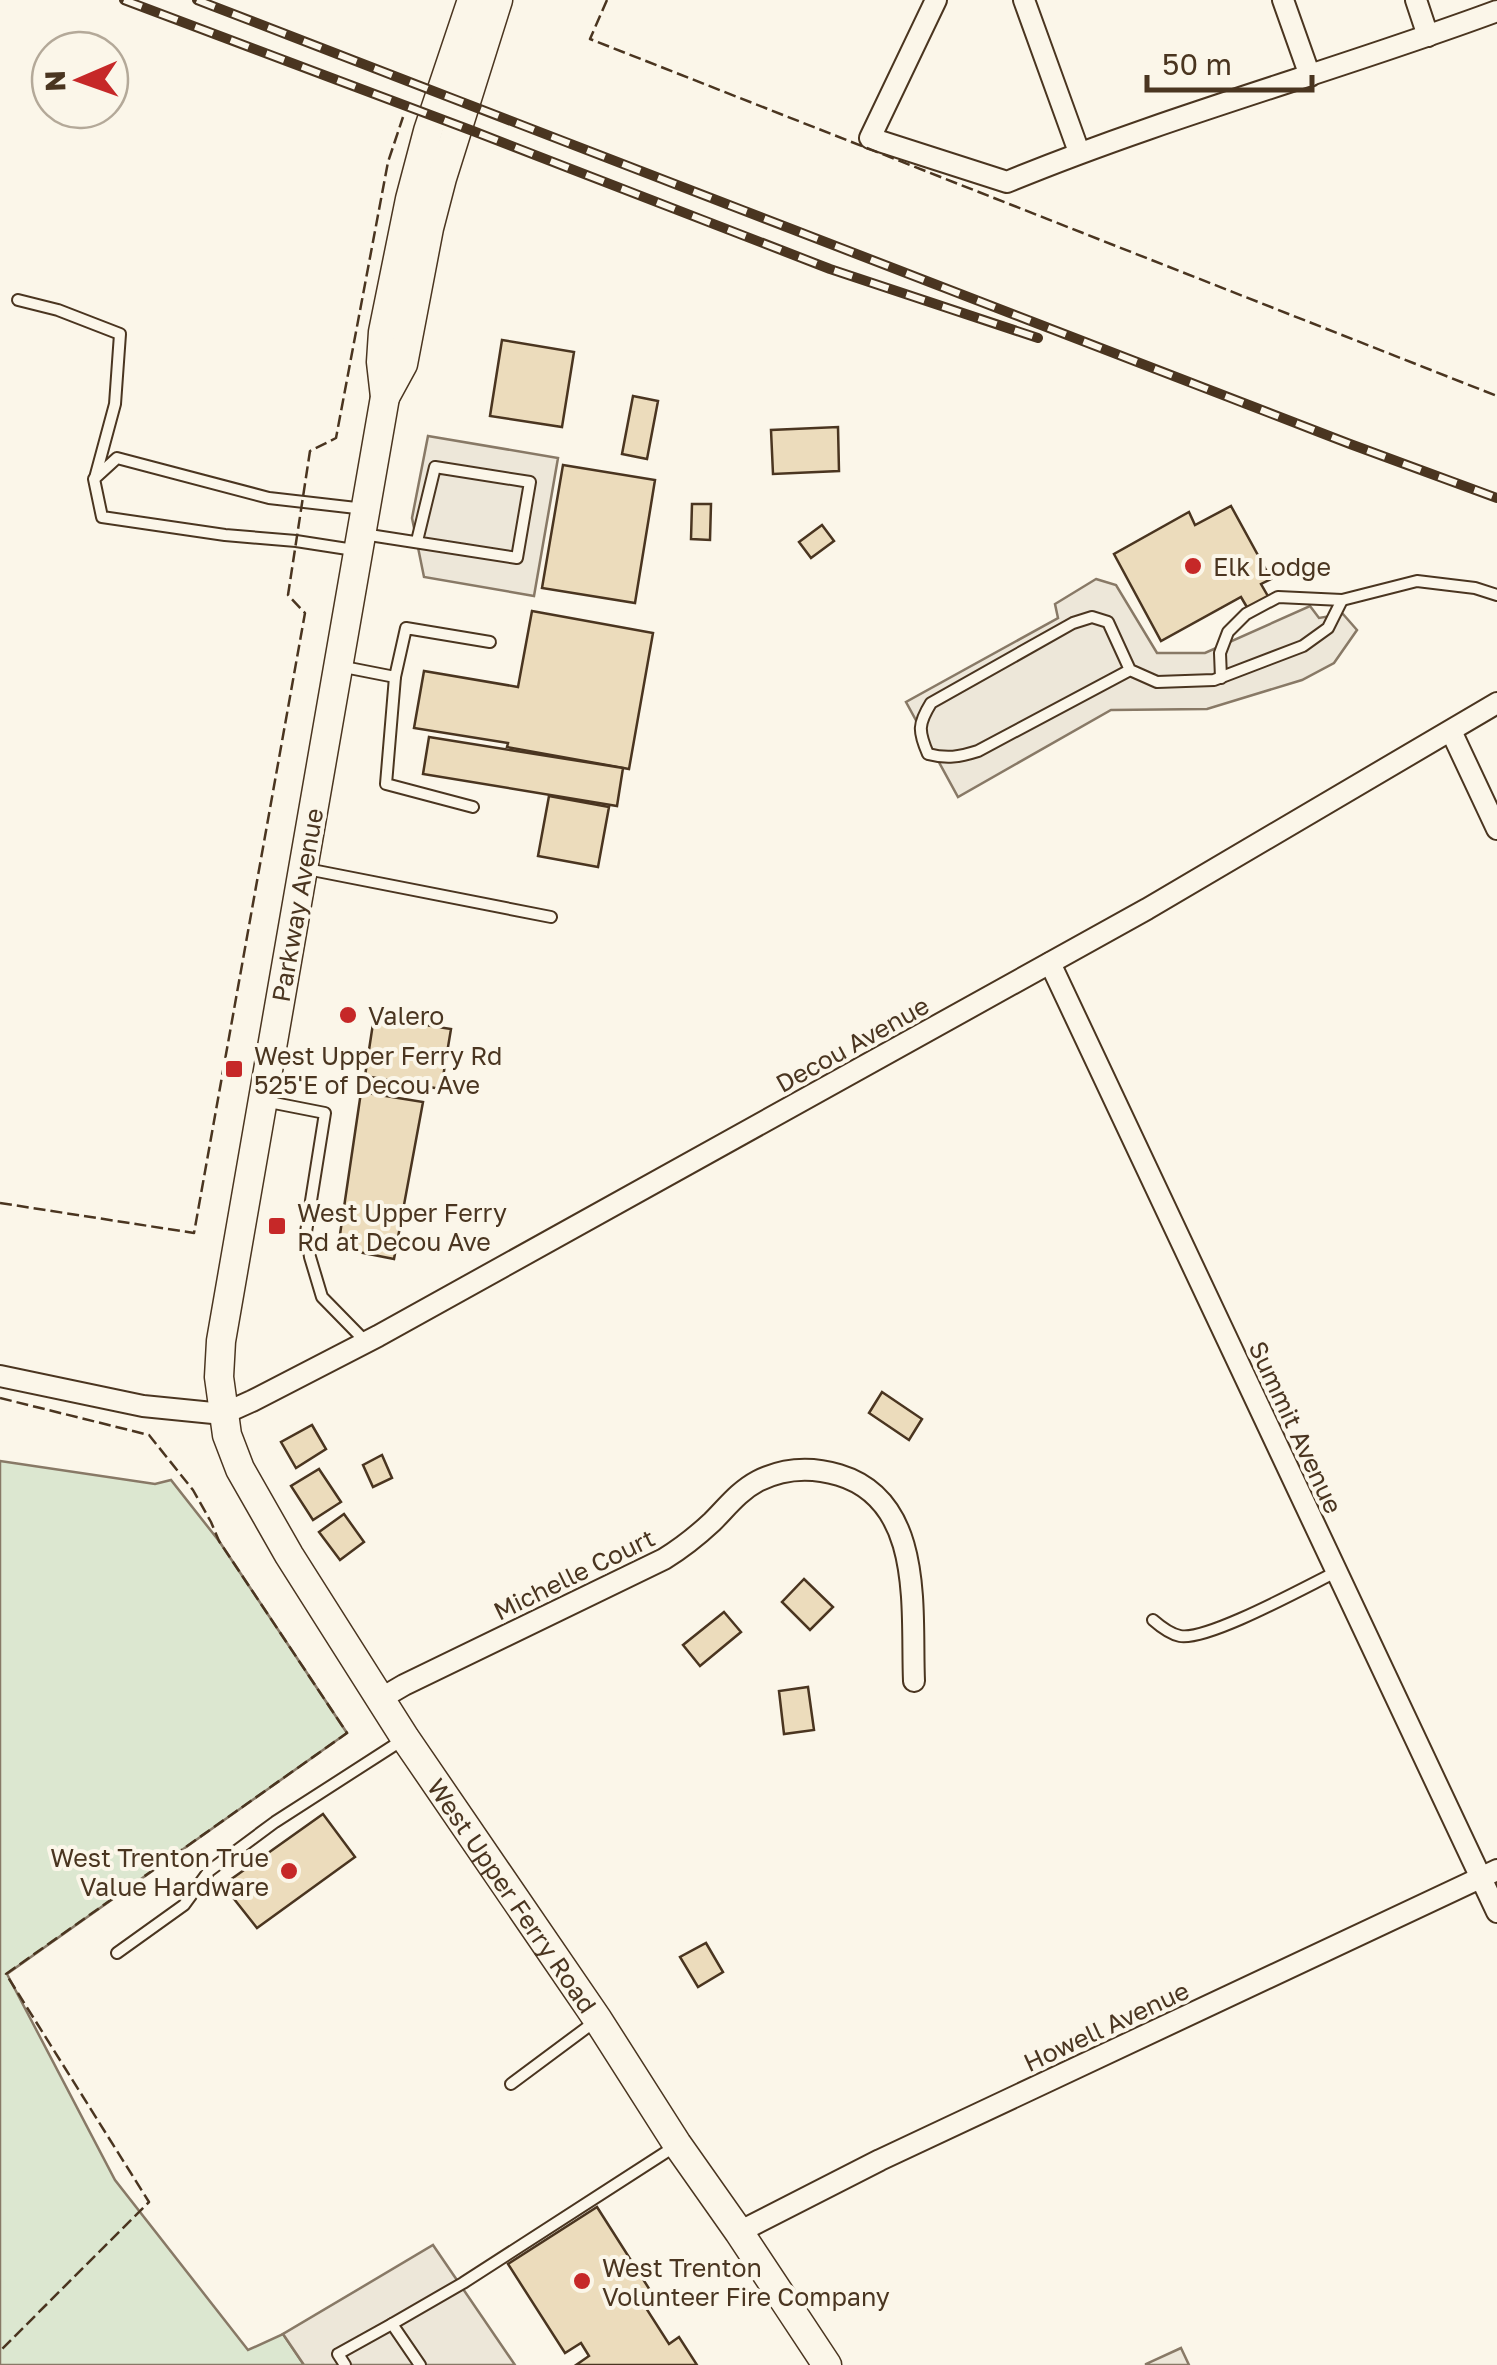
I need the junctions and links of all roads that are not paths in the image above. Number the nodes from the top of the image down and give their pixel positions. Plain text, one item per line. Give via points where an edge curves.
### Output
1 (472, 0) edge
2 (498, 0) edge
3 (936, 0) edge
4 (1024, 0) edge
5 (1283, 0) edge
6 (1416, 0) edge
7 (1497, 11) edge
8 (1428, 36) junction
9 (1310, 76) junction
10 (1079, 152) junction
11 (18, 300) dead end
12 (384, 398) junction
13 (94, 479) junction
14 (362, 531) junction
15 (417, 541) junction
16 (1497, 595) edge
17 (1342, 600) junction
18 (490, 642) dead end
19 (338, 666) junction
20 (1130, 670) junction
21 (395, 677) junction
22 (1220, 678) junction
23 (1497, 703) edge
24 (1450, 730) junction
25 (472, 807) dead end
26 (1497, 828) edge
27 (304, 868) junction
28 (551, 916) dead end
29 (1050, 963) junction
30 (263, 1101) junction
31 (366, 1342) junction
32 (0, 1376) edge
33 (223, 1414) junction
34 (1336, 1571) junction
35 (1152, 1620) dead end
36 (914, 1681) dead end
37 (380, 1700) junction
38 (405, 1738) junction
39 (1489, 1874) edge
40 (1497, 1912) edge
41 (117, 1952) dead end
42 (598, 2020) junction
43 (511, 2084) dead end
44 (678, 2144) junction
45 (739, 2232) junction
46 (392, 2324) junction
47 (345, 2365) edge
48 (420, 2365) edge
49 (826, 2365) edge

1 - 12 main road, Parkway Avenue via 410,199 383,332
2 - 12 main road, Parkway Avenue via 442,178 403,364
3 - 10 street via 870,138 1007,182
4 - 10 street
5 - 9 street
6 - 8 street
7 - 8 street
8 - 9 street
9 - 10 street
11 - 13 lane via 120,334 116,404
12 - 14 main road, Parkway Avenue
13 - 14 lane via 117,458 269,498
13 - 14 lane via 102,517
14 - 15 lane
14 - 19 main road, Parkway Avenue
15 - 15 lane via 517,558 530,482 436,467
16 - 17 lane via 1417,581
17 - 22 lane via 1328,628 1303,646
17 - 22 lane via 1278,597 1246,614 1228,632
18 - 21 lane via 406,628
19 - 21 lane
19 - 27 main road, Parkway Avenue
20 - 20 lane via 960,757 928,754 921,737 920,721 931,703 1073,623 1092,617 1108,622
20 - 22 lane via 1156,682
21 - 25 lane via 386,784
23 - 24 street, Decou Avenue
24 - 26 street
24 - 29 street, Decou Avenue
27 - 28 lane
27 - 30 main road, Parkway Avenue
29 - 31 street, Decou Avenue
29 - 34 street, Summit Avenue
30 - 31 lane via 325,1113 306,1232 310,1257 322,1297
30 - 33 main road, Parkway Avenue via 221,1341
31 - 33 street, Decou Avenue
32 - 33 street via 144,1406
33 - 37 main road, West Upper Ferry Road via 240,1469
34 - 35 lane via 1198,1635 1181,1636
34 - 39 street, Summit Avenue
36 - 37 street, Michelle Court via 910,1571 898,1527 877,1499 847,1478 801,1470 756,1482 664,1559
37 - 38 main road, West Upper Ferry Road
38 - 41 lane via 222,1861 184,1905
38 - 42 main road, West Upper Ferry Road
39 - 40 street, Summit Avenue
39 - 45 street, Howell Avenue
42 - 43 lane
42 - 44 main road, West Upper Ferry Road
44 - 45 main road, West Upper Ferry Road
44 - 46 lane
45 - 49 main road, West Upper Ferry Road
46 - 47 lane via 338,2354
46 - 48 lane

